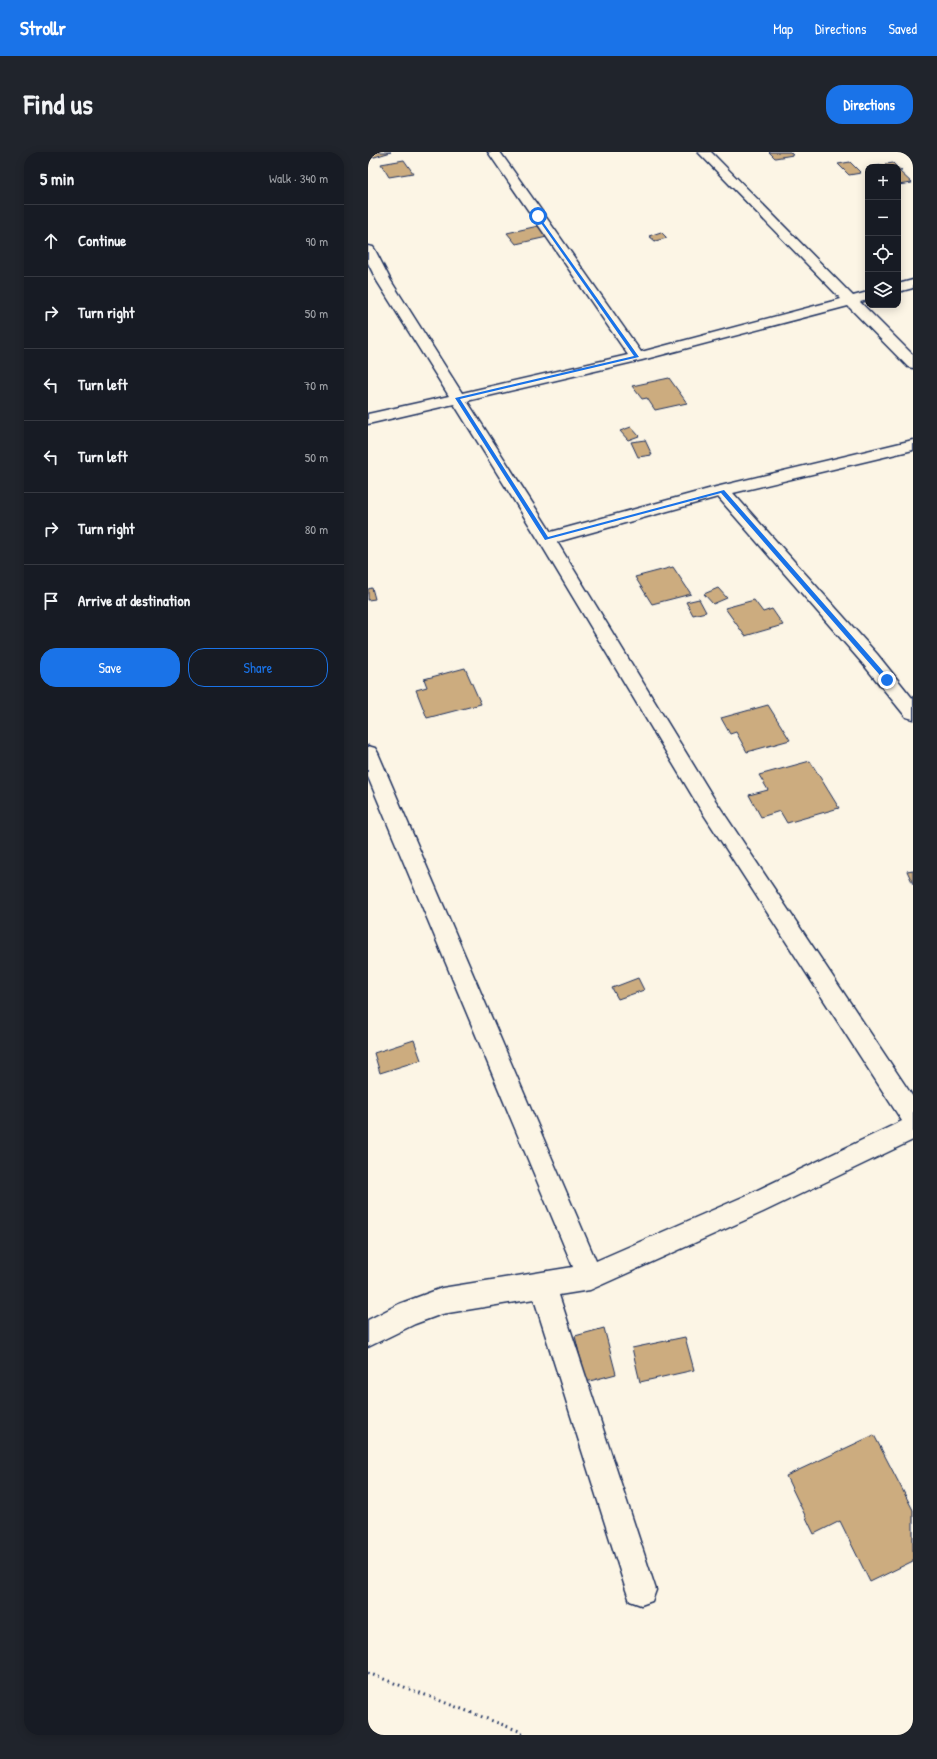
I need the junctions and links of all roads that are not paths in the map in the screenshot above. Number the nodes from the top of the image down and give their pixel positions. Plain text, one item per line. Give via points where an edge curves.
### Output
1 (494, 152) edge
2 (704, 152) edge
3 (368, 250) edge
4 (384, 281) junction
5 (368, 283) edge
6 (913, 284) edge
7 (901, 287) edge
8 (865, 297) edge
9 (850, 301) junction
10 (637, 357) junction
11 (913, 364) edge
12 (458, 398) junction
13 (368, 419) edge
14 (913, 445) edge
15 (722, 492) junction
16 (547, 539) junction
17 (913, 712) edge
18 (368, 753) edge
19 (913, 1117) edge
20 (913, 1128) edge
21 (590, 1277) junction
22 (544, 1285) junction
23 (368, 1334) edge
24 (641, 1590) dead end

1 - 10 street
2 - 9 street
3 - 4 street
4 - 5 street
4 - 12 street
6 - 7 street
8 - 9 street
9 - 10 street
9 - 11 street
10 - 12 street
12 - 13 street
12 - 16 street
14 - 15 street
15 - 16 street
15 - 17 street
16 - 19 street via 706,802
18 - 21 street
20 - 21 street via 754,1204
21 - 22 street
22 - 23 street via 442,1301 408,1313
22 - 24 street

